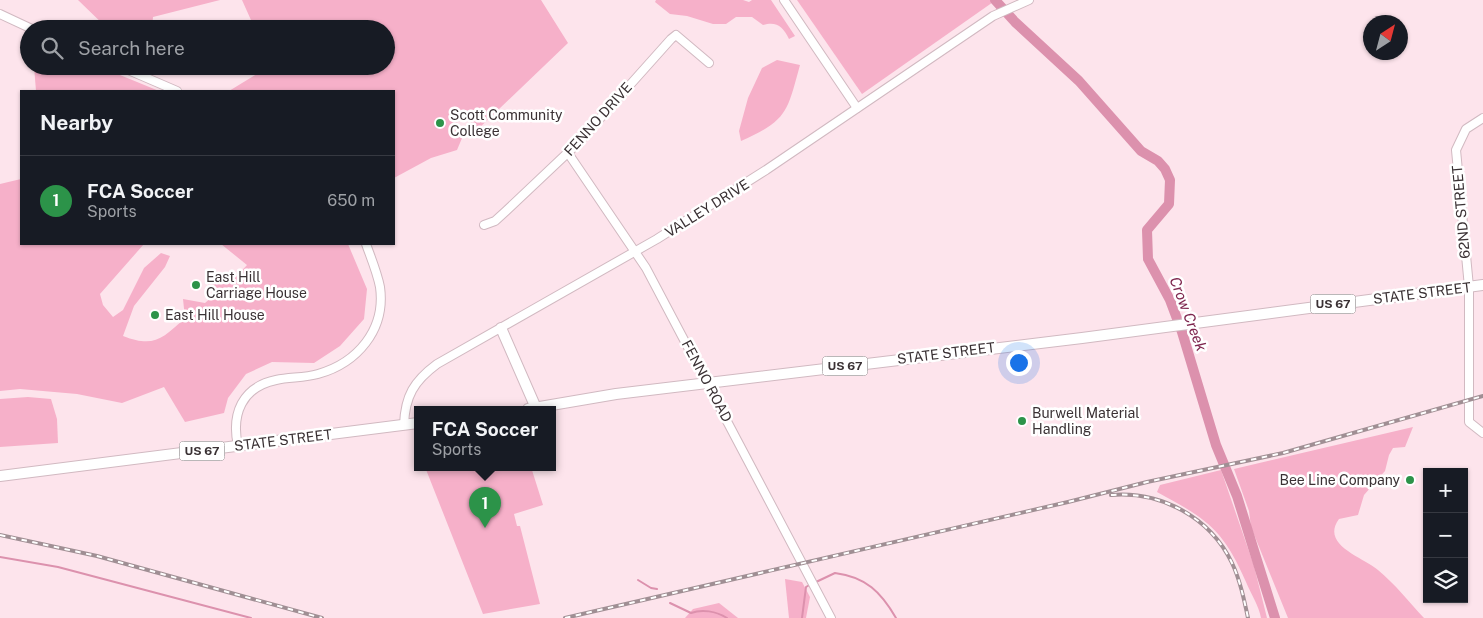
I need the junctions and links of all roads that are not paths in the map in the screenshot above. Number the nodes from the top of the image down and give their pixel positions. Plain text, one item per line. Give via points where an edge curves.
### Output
1 (784, 0) edge
2 (1029, 0) edge
3 (0, 14) edge
4 (20, 23) edge
5 (709, 63) dead end
6 (140, 75) edge
7 (176, 90) edge
8 (857, 108) junction
9 (1483, 118) edge
10 (568, 153) junction
11 (484, 225) dead end
12 (366, 245) edge
13 (635, 251) junction
14 (1483, 285) edge
15 (1469, 287) junction
16 (501, 328) junction
17 (708, 383) junction
18 (531, 406) edge
19 (549, 406) edge
20 (414, 424) edge
21 (404, 425) junction
22 (1483, 433) edge
23 (238, 446) junction
24 (0, 476) edge
25 (831, 618) edge

1 - 8 street
2 - 8 street, VALLEY DRIVE via 992,16
3 - 4 street
5 - 10 street, FENNO DRIVE via 676,36 671,39
6 - 7 street
8 - 13 street, VALLEY DRIVE via 766,170
9 - 15 street, 62ND STREET via 1466,129 1456,150
10 - 11 street, FENNO DRIVE via 495,221
10 - 13 street, FENNO ROAD
12 - 23 street via 376,272 380,300 378,318 369,338 342,365 314,375 264,383 253,390 236,414 234,428
13 - 16 street, VALLEY DRIVE
13 - 17 street, FENNO ROAD
14 - 15 main road, STATE STREET / US 67
15 - 17 main road, STATE STREET / US 67
15 - 22 street, 62ND STREET via 1469,422
16 - 18 main road
16 - 21 street, VALLEY DRIVE via 437,364 420,378 405,405
17 - 19 main road, STATE STREET / US 67
17 - 25 street, FENNO ROAD
20 - 21 main road, STATE STREET / US 67
21 - 23 main road, STATE STREET / US 67
23 - 24 main road, STATE STREET / US 67

